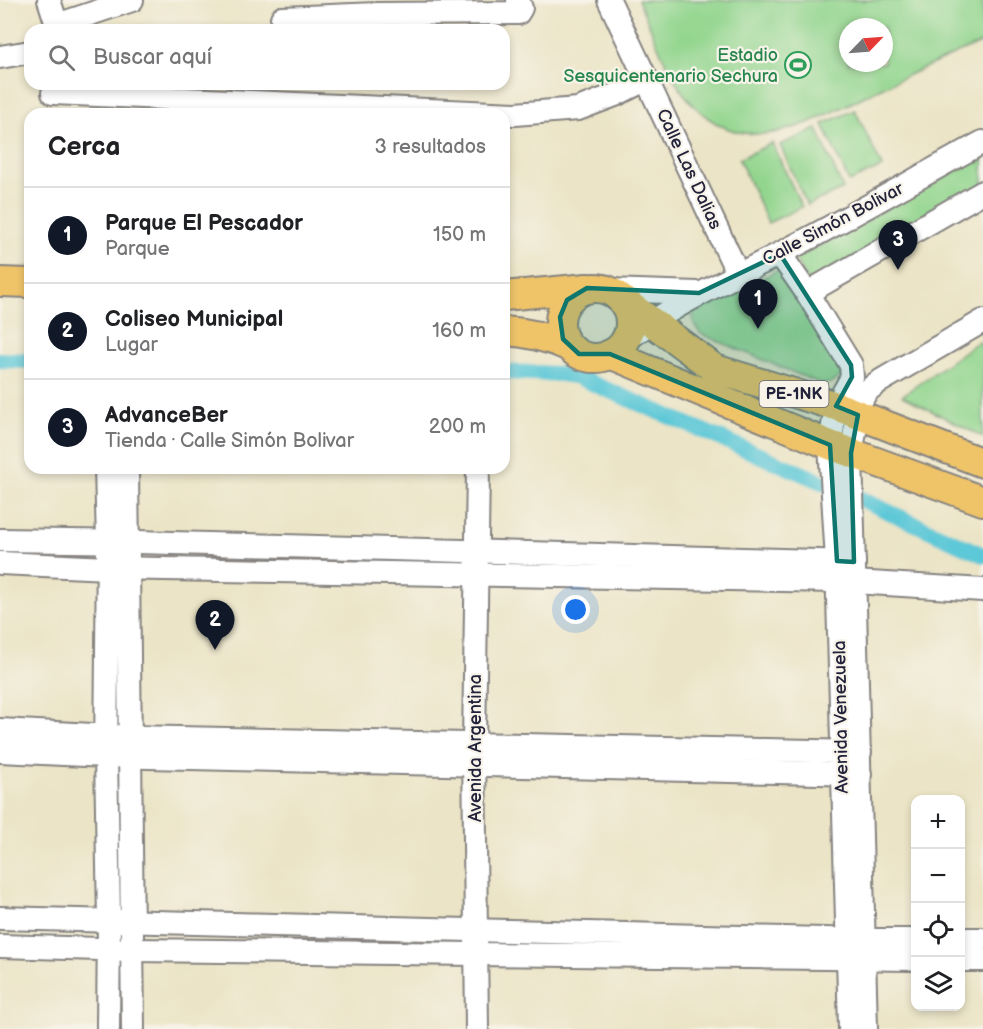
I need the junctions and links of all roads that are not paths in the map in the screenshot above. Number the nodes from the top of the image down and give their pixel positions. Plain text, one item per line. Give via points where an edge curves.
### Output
1 (49, 0) edge
2 (132, 0) edge
3 (405, 0) edge
4 (518, 0) edge
5 (609, 0) edge
6 (377, 14) junction
7 (282, 16) edge
8 (56, 24) edge
9 (65, 24) edge
10 (24, 53) edge
11 (0, 57) edge
12 (647, 79) junction
13 (53, 97) edge
14 (279, 100) edge
15 (414, 108) edge
16 (510, 114) edge
17 (983, 142) edge
18 (983, 192) edge
19 (780, 254) junction
20 (738, 273) junction
21 (0, 282) edge
22 (24, 283) edge
23 (605, 292) junction
24 (807, 293) junction
25 (695, 295) junction
26 (510, 296) edge
27 (651, 321) junction
28 (983, 321) edge
29 (510, 331) edge
30 (570, 347) junction
31 (618, 347) junction
32 (686, 348) junction
33 (847, 411) junction
34 (840, 449) junction
35 (983, 464) edge
36 (107, 474) edge
37 (126, 474) edge
38 (478, 474) edge
39 (983, 501) edge
40 (0, 540) edge
41 (118, 542) junction
42 (0, 563) edge
43 (478, 563) junction
44 (118, 568) junction
45 (846, 571) junction
46 (983, 590) edge
47 (0, 730) edge
48 (106, 746) junction
49 (131, 747) junction
50 (0, 751) edge
51 (474, 754) junction
52 (851, 763) junction
53 (0, 918) edge
54 (109, 920) junction
55 (133, 921) junction
56 (475, 929) junction
57 (965, 939) edge
58 (983, 939) edge
59 (911, 941) edge
60 (0, 946) edge
61 (108, 949) junction
62 (856, 949) junction
63 (133, 950) junction
64 (476, 953) junction
65 (911, 958) edge
66 (965, 960) edge
67 (983, 960) edge
68 (108, 1029) edge
69 (133, 1029) edge
70 (477, 1029) edge
71 (850, 1029) edge
72 (866, 1029) edge

1 - 8 street
2 - 9 street
3 - 6 street
4 - 6 street via 518,13
5 - 12 street, Calle Las Dalias
6 - 7 street
10 - 11 street
12 - 16 street via 578,110
12 - 20 street, Calle Las Dalias
13 - 14 street
14 - 15 street
17 - 19 street, Calle Simón Bolivar
18 - 24 street
19 - 20 street, Calle Simón Bolivar
19 - 24 street
20 - 25 street, Calle Simón Bolivar
21 - 22 main road
23 - 25 street, Calle Simón Bolivar
23 - 26 main road
23 - 27 main road, PE-1NK
23 - 30 main road via 573,295 563,307 560,328
23 - 31 main road via 627,308 630,319 629,330
24 - 33 street via 851,365
25 - 27 street
25 - 32 street via 682,312
27 - 31 street
27 - 32 main road, PE-1NK
28 - 33 street via 877,383
29 - 30 main road, PE-1NK via 549,338
30 - 31 main road, PE-1NK via 589,357
31 - 34 main road, PE-1NK
32 - 33 main road, PE-1NK via 715,369
33 - 34 street, Avenida Venezuela
33 - 35 main road, PE-1NK
34 - 39 main road, PE-1NK
34 - 45 street, Avenida Venezuela
36 - 41 street
37 - 41 street
38 - 43 street, Avenida Argentina
40 - 41 street
41 - 43 street
41 - 44 street
42 - 44 street
43 - 44 street
43 - 45 street
43 - 51 street, Avenida Argentina
44 - 48 street
44 - 49 street
45 - 46 street
45 - 52 street, Avenida Venezuela
47 - 48 street
48 - 49 street
48 - 50 street
48 - 54 street
49 - 51 street
49 - 55 street
51 - 52 street
51 - 56 street, Avenida Argentina
52 - 62 street, Avenida Venezuela
53 - 54 street
54 - 55 street
54 - 61 street
55 - 56 street
55 - 63 street
56 - 62 street
56 - 64 street, Avenida Argentina
57 - 58 street
59 - 62 street
60 - 61 street
61 - 63 street
61 - 68 street
62 - 64 street
62 - 65 street
62 - 71 street, Avenida Venezuela
62 - 72 street, Avenida Venezuela
63 - 64 street
63 - 69 street
64 - 70 street, Avenida Argentina
66 - 67 street

